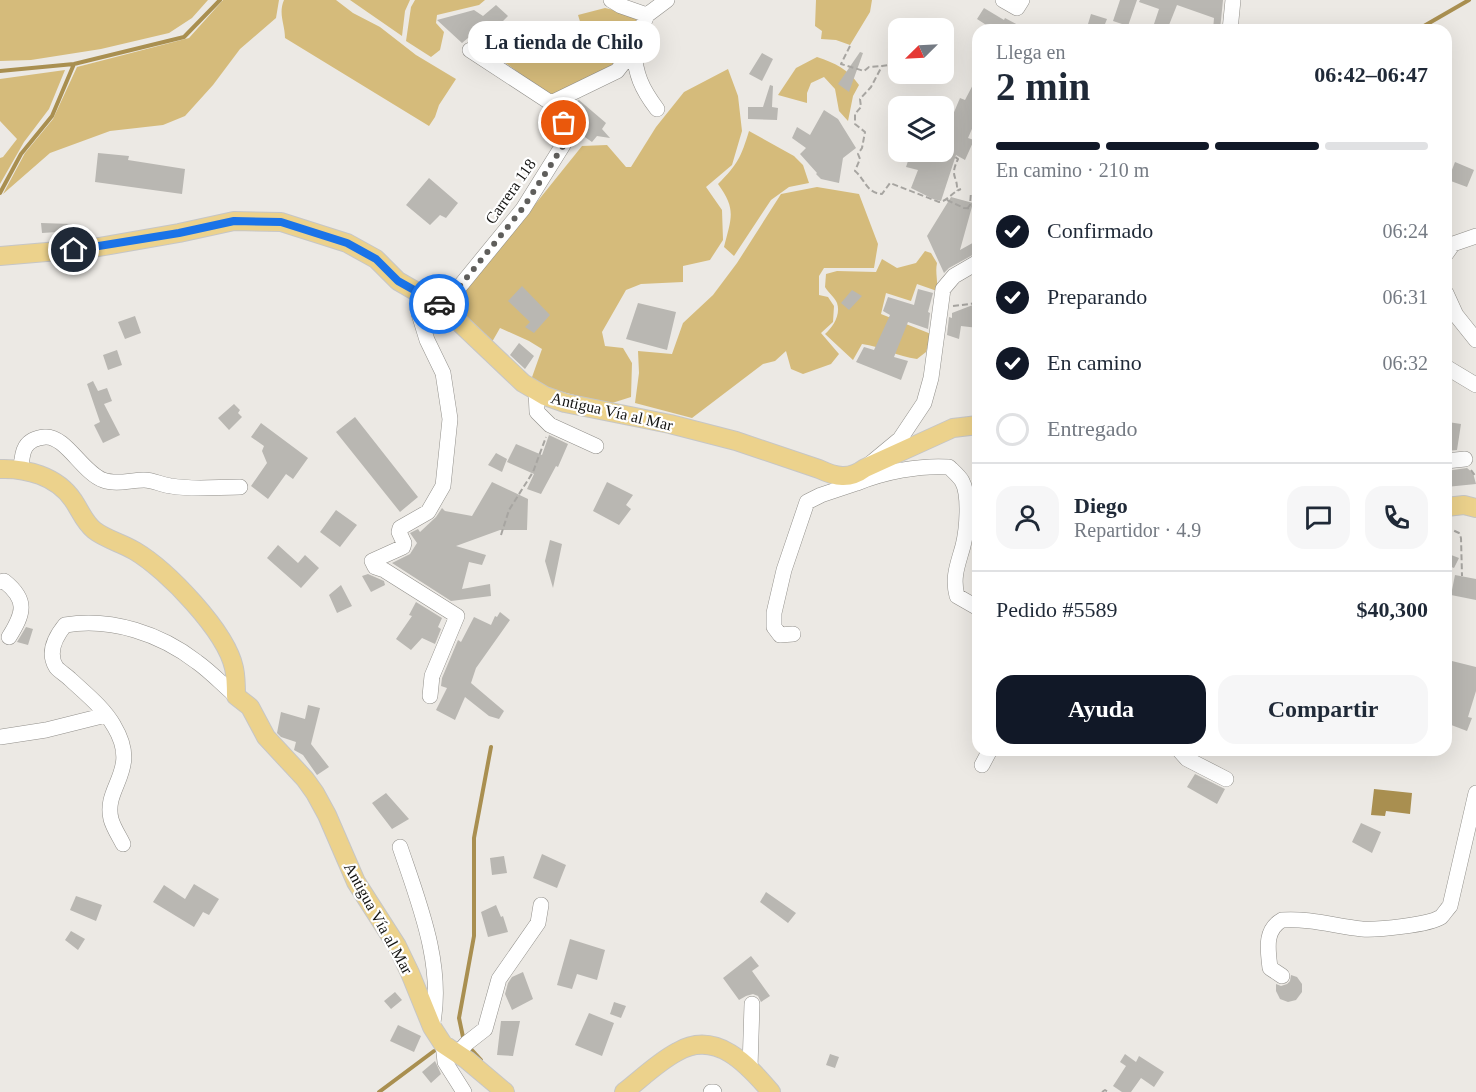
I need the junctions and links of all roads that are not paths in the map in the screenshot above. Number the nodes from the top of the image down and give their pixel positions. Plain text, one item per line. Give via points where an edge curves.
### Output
1 (611, 0) edge
2 (668, 0) edge
3 (1003, 0) edge
4 (1022, 0) edge
5 (1233, 0) edge
6 (647, 15) junction
7 (1231, 24) edge
8 (633, 48) junction
9 (470, 50) dead end
10 (551, 103) junction
11 (657, 110) dead end
12 (1476, 236) edge
13 (1452, 245) edge
14 (0, 256) edge
15 (972, 266) edge
16 (419, 294) junction
17 (1452, 306) edge
18 (443, 307) junction
19 (1476, 340) edge
20 (1452, 370) edge
21 (1476, 384) edge
22 (536, 391) junction
23 (972, 426) edge
24 (596, 446) dead end
25 (1452, 462) edge
26 (1467, 464) road end
27 (6, 471) edge
28 (861, 475) junction
29 (240, 487) dead end
30 (1452, 506) edge
31 (1476, 508) edge
32 (0, 582) edge
33 (972, 605) edge
34 (793, 634) dead end
35 (9, 637) dead end
36 (236, 696) junction
37 (430, 696) dead end
38 (106, 715) junction
39 (0, 737) edge
40 (987, 756) edge
41 (1184, 756) edge
42 (982, 765) dead end
43 (1226, 779) dead end
44 (1476, 793) edge
45 (123, 844) dead end
46 (400, 847) dead end
47 (541, 906) dead end
48 (1282, 976) dead end
49 (752, 1004) dead end
50 (432, 1027) junction
51 (450, 1049) junction
52 (750, 1068) junction
53 (464, 1092) edge
54 (505, 1092) edge
55 (624, 1092) edge
56 (771, 1092) edge

1 - 6 street
2 - 6 street
3 - 4 street via 1017,8
5 - 7 street
6 - 8 street
8 - 10 street via 617,71
8 - 11 street via 642,88
9 - 10 street
10 - 18 street, Carrera 118 via 564,123 567,135 563,146 523,208
12 - 13 street
14 - 16 main road, Antigua Vía al Mar via 93,248 234,221 281,222 347,243 376,259 398,281
15 - 28 street via 954,276 943,289 924,403 900,439
16 - 18 main road, Antigua Vía al Mar
16 - 37 street via 419,314 443,373 450,419 443,486 428,512 400,528 403,547 372,561 375,567 457,616 432,676
17 - 19 street
18 - 22 main road, Antigua Vía al Mar
20 - 21 street
22 - 24 street via 537,412 550,425
22 - 28 main road, Antigua Vía al Mar via 565,403 735,441 832,475
23 - 28 main road, Antigua Vía al Mar via 953,428
25 - 26 street
27 - 29 street via 32,440 47,436 58,440 103,480
27 - 36 main road via 32,472 62,488 88,526 135,551 183,591 227,651 234,668
28 - 33 street via 871,477 932,466 949,467 962,480 967,505 954,584 957,596
28 - 34 street via 807,502 774,613 774,627 780,634
30 - 31 main road
32 - 35 street via 15,590 21,604 20,619
36 - 38 street via 198,662 150,635 85,621 65,625 53,648 56,666
36 - 50 main road, Antigua Vía al Mar via 250,708 266,737 315,793 357,882 397,946
38 - 39 street
38 - 45 street via 123,746 125,762 111,802 111,819
40 - 42 street
41 - 43 street
44 - 48 street via 1450,906 1441,916 1430,922 1364,929 1282,920 1271,931 1268,945 1270,968
46 - 50 street via 425,922 435,980
47 - 51 street via 538,923 499,980 486,1029 467,1043
49 - 52 street
50 - 51 main road, Antigua Vía al Mar
51 - 53 street via 445,1062
51 - 54 main road, Antigua Vía al Mar
52 - 55 main road via 724,1049 688,1047
52 - 56 main road

